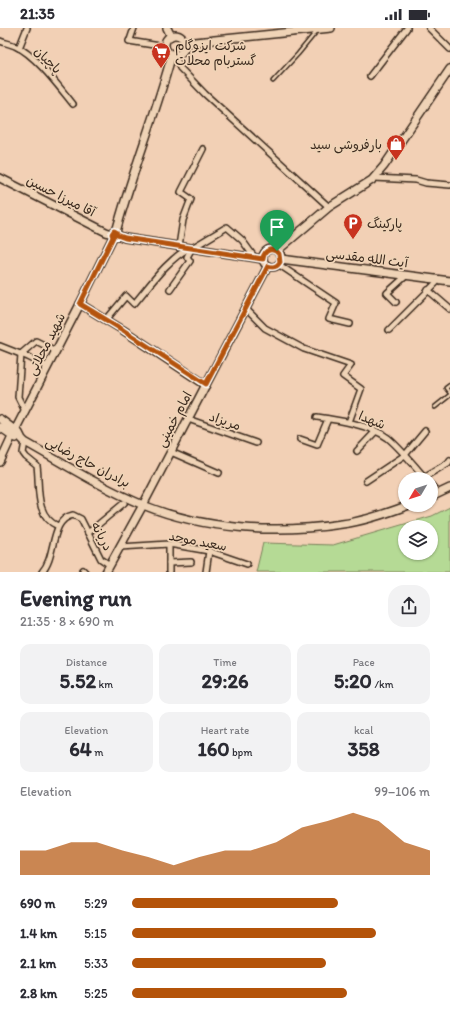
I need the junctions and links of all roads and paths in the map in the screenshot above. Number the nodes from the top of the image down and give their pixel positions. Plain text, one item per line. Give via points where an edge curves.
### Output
1 (27, 28) edge
2 (134, 28) edge
3 (167, 28) edge
4 (331, 28) edge
5 (407, 28) edge
6 (429, 28) edge
7 (317, 30) junction
8 (171, 36) junction
9 (0, 41) edge
10 (185, 43) junction
11 (166, 47) junction
12 (19, 48) junction
13 (450, 49) edge
14 (174, 54) junction
15 (450, 69) edge
16 (370, 76) dead end
17 (273, 81) dead end
18 (73, 104) dead end
19 (202, 149) dead end
20 (0, 178) edge
21 (374, 178) junction
22 (450, 185) edge
23 (329, 207) junction
24 (116, 235) junction
25 (179, 246) junction
26 (191, 248) junction
27 (277, 251) junction
28 (259, 258) junction
29 (280, 262) junction
30 (268, 266) junction
31 (407, 275) junction
32 (439, 280) junction
33 (450, 281) edge
34 (170, 289) dead end
35 (428, 290) junction
36 (396, 302) dead end
37 (80, 304) junction
38 (245, 308) junction
39 (450, 309) edge
40 (106, 320) junction
41 (350, 324) dead end
42 (388, 330) dead end
43 (0, 346) edge
44 (56, 351) junction
45 (21, 354) junction
46 (48, 367) junction
47 (206, 384) junction
48 (450, 386) edge
49 (450, 394) edge
50 (435, 407) dead end
51 (25, 411) junction
52 (317, 417) dead end
53 (0, 419) edge
54 (188, 419) junction
55 (328, 419) junction
56 (349, 422) junction
57 (0, 427) edge
58 (424, 431) dead end
59 (375, 432) junction
60 (14, 433) junction
61 (300, 439) dead end
62 (24, 441) junction
63 (256, 444) dead end
64 (357, 451) dead end
65 (171, 452) junction
66 (405, 455) junction
67 (450, 460) edge
68 (0, 462) edge
69 (420, 472) edge
70 (434, 472) edge
71 (219, 473) dead end
72 (366, 481) dead end
73 (450, 488) edge
74 (438, 493) edge
75 (145, 502) junction
76 (124, 503) dead end
77 (398, 509) edge
78 (58, 526) junction
79 (88, 533) junction
80 (168, 544) junction
81 (120, 547) junction
82 (208, 551) junction
83 (191, 562) dead end
84 (169, 563) junction
85 (247, 564) dead end
86 (108, 569) edge
87 (42, 572) edge
88 (169, 572) edge
89 (206, 572) edge

1 - 12 street
2 - 11 street via 130,40
3 - 8 main road
4 - 7 main road
5 - 16 street
6 - 13 street
7 - 10 main road
7 - 17 lane
8 - 10 main road via 180,36
8 - 11 main road via 166,40
9 - 12 street, پاچیان
10 - 14 main road via 183,51
11 - 14 main road
12 - 18 street, پاچیان via 32,58
14 - 23 street via 180,68 205,94
14 - 24 main road, شهید محلاتی via 123,204
15 - 21 main road
19 - 25 street via 181,192 191,199 183,220
20 - 24 main road, آقا میرزا حسین
21 - 22 street
21 - 23 main road
23 - 27 main road
24 - 25 main road, آقا میرزا حسین
24 - 37 main road, شهید محلاتی
25 - 26 main road, آقا میرزا حسین
26 - 28 main road, آقا میرزا حسین
26 - 28 street via 227,228
26 - 34 street via 187,257 190,261
26 - 40 street via 181,252 161,271 134,304 126,296
27 - 28 main road via 266,251
27 - 29 main road
28 - 30 main road
29 - 30 main road via 273,267
29 - 31 main road, آیت الله مقدسی
29 - 41 street via 336,303 329,319
30 - 38 main road, امام خمینی
31 - 32 main road, آیت الله مقدسی
31 - 36 street via 386,293
32 - 33 main road, آیت الله مقدسی
32 - 35 street
35 - 39 street
35 - 42 street
37 - 40 main road
37 - 44 main road, شهید محلاتی
38 - 47 main road, امام خمینی
38 - 56 street via 265,328 304,349 350,365 343,376 361,389
40 - 47 main road
43 - 45 street
44 - 45 street via 36,341
44 - 46 main road, شهید محلاتی
45 - 46 street
45 - 51 street via 18,397
46 - 51 main road, شهید محلاتی
47 - 54 main road, امام خمینی
48 - 49 lane via 446,388
49 - 50 lane
51 - 60 main road, شهید محلاتی
52 - 55 street, شهدا
53 - 60 main road
54 - 63 street, مریزاد
54 - 65 main road, امام خمینی
55 - 56 street, شهدا
55 - 61 street via 317,445
56 - 59 street, شهدا
57 - 60 main road
58 - 66 street
59 - 64 street
59 - 66 street, شهدا via 387,438
60 - 62 main road via 19,433
60 - 68 main road, شهید محلاتی
62 - 75 main road, برادران حاج رضایی via 94,481
62 - 78 street via 23,453 37,466 42,509
65 - 71 street
65 - 75 main road, امام خمینی
66 - 69 street, شهدا
66 - 72 street
67 - 70 street
73 - 74 main road
75 - 77 main road, برادران حاج رضایی via 168,513 236,528 280,529 343,524 369,519
75 - 81 main road, امام خمینی
76 - 79 street
78 - 79 street, دریانه via 66,516 73,515 81,520
78 - 87 street via 49,561
79 - 86 street, دریانه
80 - 81 street, سعید موحد
80 - 82 street, سعید موحد
80 - 84 street
81 - 86 main road, امام خمینی
82 - 85 street, سعید موحد
82 - 89 street
83 - 84 street
84 - 88 street

